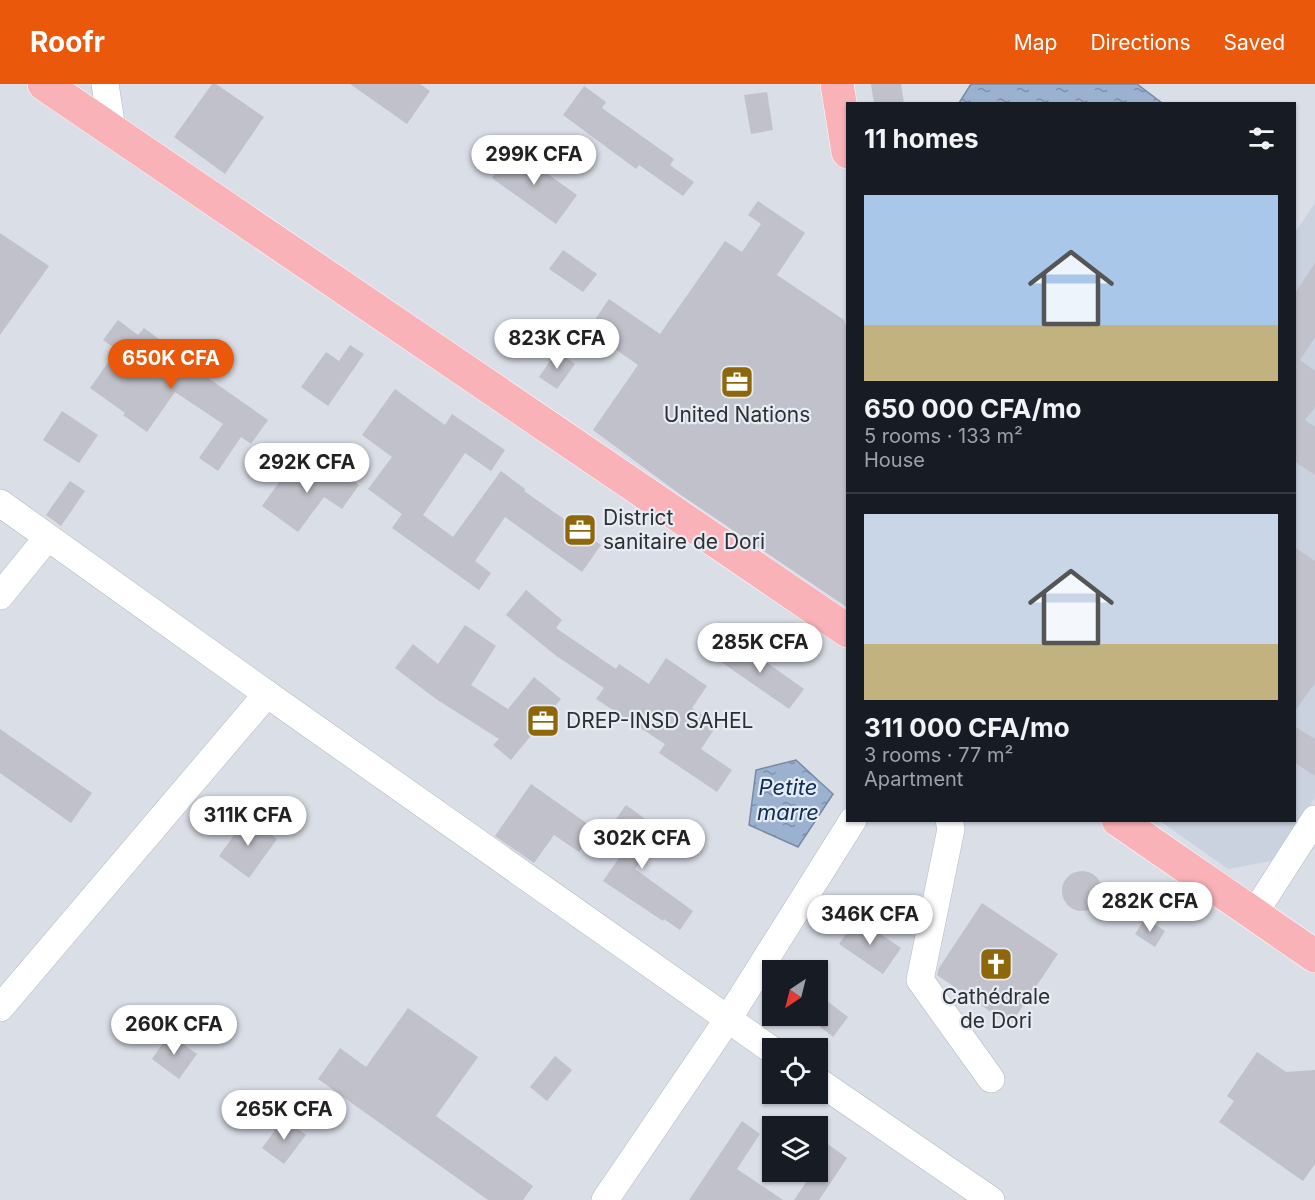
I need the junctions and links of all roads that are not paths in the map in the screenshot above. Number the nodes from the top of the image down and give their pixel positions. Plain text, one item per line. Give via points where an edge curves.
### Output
1 (44, 84) edge
2 (105, 84) edge
3 (837, 84) edge
4 (112, 129) junction
5 (846, 140) edge
6 (0, 503) edge
7 (47, 538) junction
8 (0, 596) edge
9 (846, 629) edge
10 (267, 694) junction
11 (1315, 819) edge
12 (852, 822) edge
13 (950, 822) edge
14 (1121, 822) edge
15 (1254, 914) junction
16 (1315, 956) edge
17 (0, 1008) edge
18 (728, 1019) junction
19 (762, 1043) edge
20 (991, 1079) dead end
21 (828, 1088) edge
22 (605, 1200) edge
23 (991, 1200) edge

1 - 4 main road
2 - 4 street
3 - 5 main road
4 - 9 main road
6 - 7 street
7 - 8 street
7 - 10 street
10 - 17 street
10 - 18 street
11 - 15 street
12 - 18 street
13 - 20 street via 920,980
14 - 15 main road
15 - 16 main road
18 - 19 street
18 - 22 street
21 - 23 street

